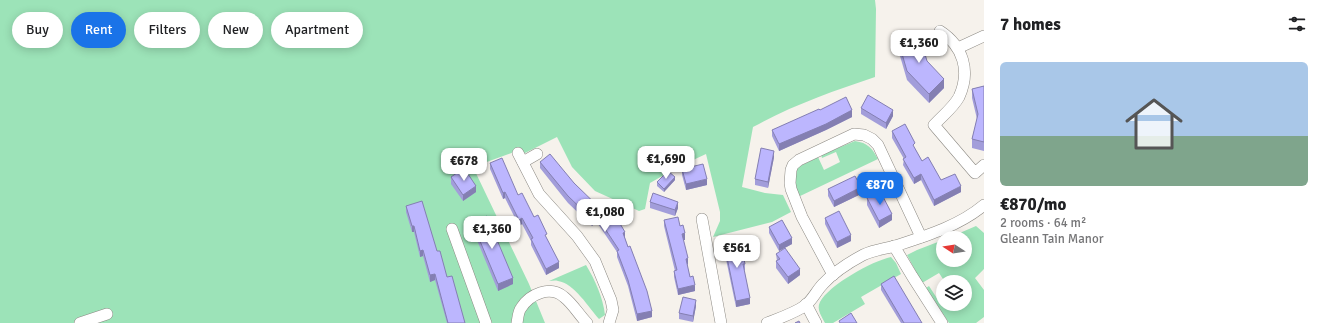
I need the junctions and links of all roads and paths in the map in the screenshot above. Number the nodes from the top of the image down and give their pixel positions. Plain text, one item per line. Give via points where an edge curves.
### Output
1 (940, 31) dead end
2 (984, 36) edge
3 (958, 48) junction
4 (537, 154) dead end
5 (984, 165) edge
6 (982, 210) edge
7 (702, 219) dead end
8 (452, 229) dead end
9 (922, 237) junction
10 (894, 246) junction
11 (833, 275) junction
12 (806, 304) junction
13 (107, 314) dead end
14 (80, 323) edge
15 (486, 323) edge
16 (517, 323) edge
17 (587, 323) edge
18 (609, 323) edge
19 (721, 323) edge
20 (767, 323) edge
21 (816, 323) edge
22 (942, 323) edge

1 - 3 street
2 - 3 street
3 - 5 street via 962,54 964,67 959,97 934,125 975,173
4 - 18 street via 520,158 539,194 577,236 595,261 611,300 613,310
6 - 9 street
7 - 19 street
8 - 15 street
9 - 10 street
9 - 11 street via 878,145 864,135 854,134 799,160 793,165 790,175 791,189 802,217
10 - 11 street via 865,254
10 - 22 street
11 - 12 street
12 - 20 street
12 - 21 street
13 - 14 street
16 - 17 street via 520,309 535,295 556,291 565,297

